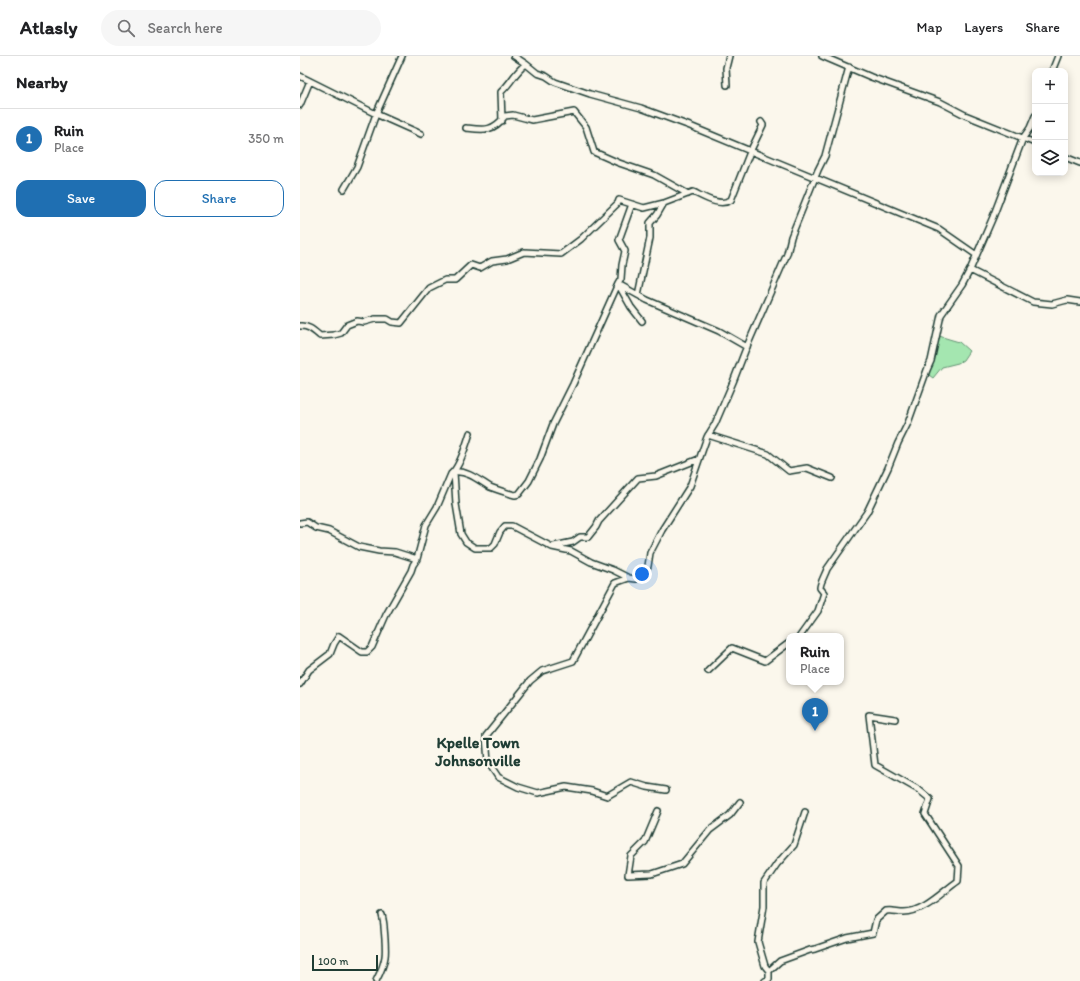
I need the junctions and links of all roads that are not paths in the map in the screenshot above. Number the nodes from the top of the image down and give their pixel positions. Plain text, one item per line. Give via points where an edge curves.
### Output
1 (402, 56) edge
2 (514, 56) edge
3 (729, 56) edge
4 (822, 56) edge
5 (1058, 56) edge
6 (526, 64) junction
7 (848, 67) junction
8 (1053, 68) edge
9 (300, 76) edge
10 (310, 81) junction
11 (727, 85) dead end
12 (300, 105) edge
13 (376, 114) junction
14 (502, 120) junction
15 (762, 122) dead end
16 (1032, 123) edge
17 (466, 128) dead end
18 (421, 134) dead end
19 (1023, 138) junction
20 (1032, 142) edge
21 (750, 152) junction
22 (1068, 158) edge
23 (1080, 163) edge
24 (815, 178) junction
25 (344, 189) dead end
26 (688, 194) junction
27 (664, 203) junction
28 (632, 204) junction
29 (975, 254) junction
30 (970, 270) junction
31 (618, 284) junction
32 (638, 295) junction
33 (1080, 302) edge
34 (642, 321) dead end
35 (300, 326) edge
36 (747, 347) junction
37 (470, 433) dead end
38 (708, 436) junction
39 (699, 459) junction
40 (454, 472) junction
41 (832, 478) dead end
42 (300, 523) edge
43 (552, 547) junction
44 (416, 559) junction
45 (629, 578) junction
46 (802, 633) edge
47 (786, 645) edge
48 (708, 671) dead end
49 (300, 684) edge
50 (895, 719) dead end
51 (666, 790) dead end
52 (740, 802) dead end
53 (658, 811) dead end
54 (805, 812) dead end
55 (382, 914) dead end
56 (769, 971) junction
57 (376, 981) edge
58 (765, 981) edge

1 - 13 street
2 - 6 street
3 - 11 street via 726,68
4 - 7 street
5 - 8 street
6 - 14 street via 517,70 510,84 501,92
6 - 21 street via 555,82 690,126
7 - 19 street via 940,102
7 - 24 street via 825,156
9 - 10 street
10 - 12 street
10 - 13 street
13 - 18 street
13 - 25 street via 357,167
14 - 17 street via 486,130
14 - 26 street via 505,116 513,115 532,120 574,112 586,127 594,152 654,175
15 - 21 street via 763,125
16 - 19 street
19 - 20 street
19 - 29 street via 993,217
21 - 24 street
21 - 26 street via 731,200 726,203 693,192
22 - 23 street
24 - 29 street via 938,229
24 - 36 street via 791,237 787,254
26 - 27 street
27 - 28 street via 644,208
27 - 32 street via 650,223 650,238
28 - 31 street via 619,240 625,252
28 - 35 street via 619,200 581,239 561,254 524,252 507,259 492,261 480,268 472,265 455,280 445,280 429,288 401,323 375,319 357,321 347,325 341,333 320,336 311,328
29 - 30 street
30 - 33 street via 1033,302
30 - 46 street via 941,315 931,361 888,468 867,512 827,569 820,584 824,593 818,611
31 - 32 street
31 - 34 street
31 - 40 street via 578,375 553,424 540,459 523,490 515,495 474,477
32 - 36 street via 719,331
36 - 38 street
37 - 40 street
38 - 39 street
38 - 41 street via 768,454 789,471 807,468
39 - 43 street via 656,476 638,478 588,537 580,537 572,542
39 - 45 street via 690,486 662,530 650,553 648,566 642,577
40 - 43 street via 461,534 466,542 476,548 490,548 505,526 512,526
40 - 44 street via 426,525
42 - 44 street via 307,522 359,547 395,552
43 - 45 street via 572,552
44 - 49 street via 372,647 367,652 362,652 339,636 330,654 309,670
45 - 51 street via 615,583 573,661 542,671 530,681 486,736 488,762 498,777 538,793 566,787 607,796 631,782
47 - 48 street via 764,661 732,648
50 - 56 street via 869,715 875,765 930,799 925,814 960,866 958,880 935,899 916,910 886,911 876,920 873,933 810,950 780,961
52 - 53 street via 730,815 710,830 682,864 652,874 628,875 631,856 646,842
54 - 56 street via 794,846 777,864 764,884 764,906 758,942
55 - 57 street via 386,955
56 - 58 street via 769,979

